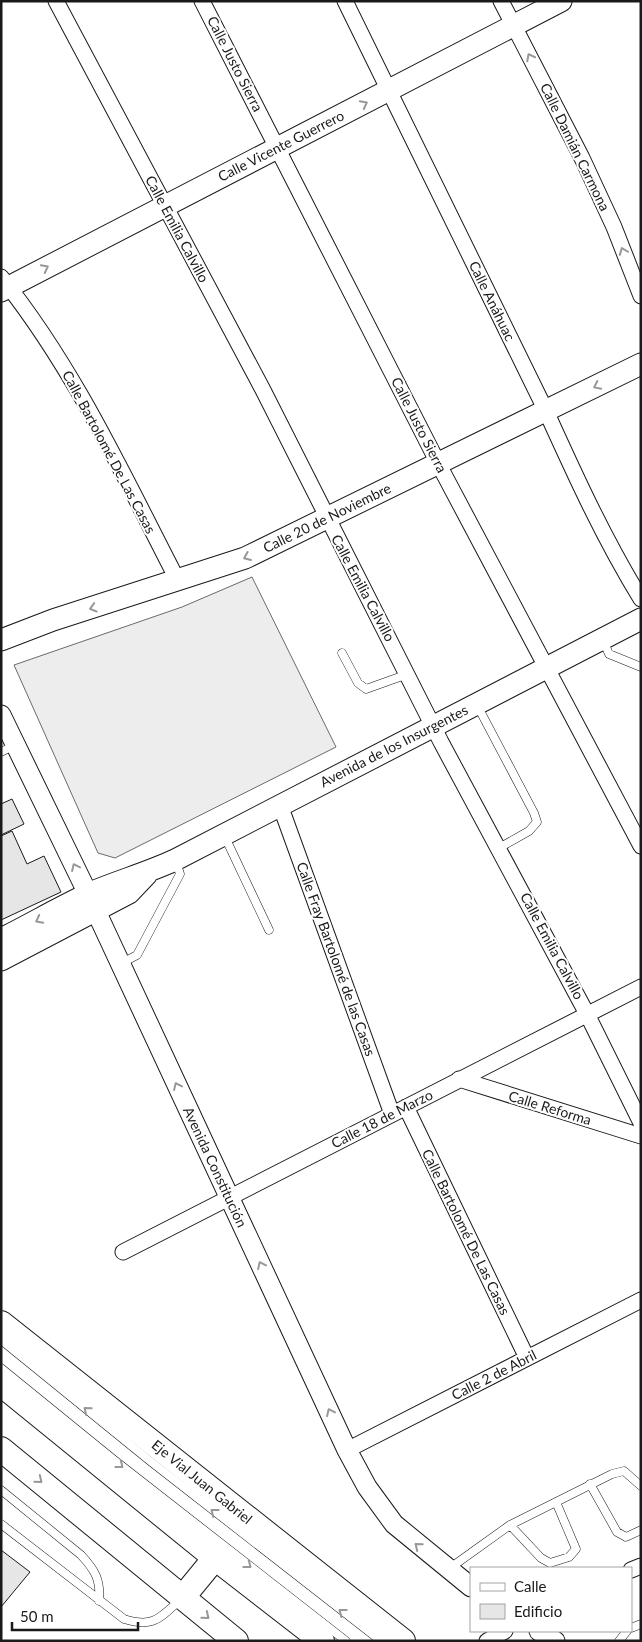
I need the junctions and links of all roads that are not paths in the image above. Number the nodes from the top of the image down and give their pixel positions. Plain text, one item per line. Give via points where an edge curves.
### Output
1 (56, 1) edge
2 (202, 1) edge
3 (345, 1) edge
4 (501, 1) edge
5 (561, 1) edge
6 (514, 26) junction
7 (388, 92) junction
8 (278, 148) junction
9 (164, 206) junction
10 (4, 285) edge
11 (641, 296) edge
12 (641, 364) edge
13 (546, 411) junction
14 (438, 463) junction
15 (326, 519) junction
16 (178, 581) junction
17 (641, 599) edge
18 (641, 619) edge
19 (602, 639) junction
20 (1, 640) edge
21 (342, 653) dead end
22 (641, 667) edge
23 (546, 668) junction
24 (408, 674) junction
25 (476, 704) junction
26 (1, 715) edge
27 (433, 725) junction
28 (9, 749) edge
29 (280, 805) junction
30 (224, 835) junction
31 (641, 846) edge
32 (499, 848) junction
33 (175, 860) junction
34 (92, 902) junction
35 (269, 930) dead end
36 (1, 939) edge
37 (1, 960) edge
38 (120, 964) junction
39 (641, 987) edge
40 (587, 1014) junction
41 (459, 1079) junction
42 (406, 1107) junction
43 (392, 1114) junction
44 (641, 1123) edge
45 (641, 1136) edge
46 (229, 1197) junction
47 (123, 1252) dead end
48 (641, 1300) edge
49 (1, 1323) edge
50 (1, 1340) edge
51 (527, 1358) junction
52 (1, 1368) edge
53 (1, 1384) edge
54 (1, 1449) edge
55 (347, 1450) junction
56 (590, 1484) junction
57 (641, 1486) edge
58 (1, 1490) edge
59 (556, 1502) junction
60 (1, 1524) edge
61 (510, 1525) junction
62 (641, 1530) edge
63 (215, 1558) junction
64 (448, 1570) junction
65 (470, 1585) edge
66 (183, 1597) junction
67 (98, 1601) junction
68 (503, 1632) edge
69 (541, 1632) edge
70 (231, 1639) edge
71 (488, 1640) edge
72 (322, 1641) edge
73 (346, 1641) edge
74 (381, 1641) edge
75 (403, 1641) edge
76 (555, 1641) edge

1 - 9 street, Calle Emilia Calvillo
2 - 8 street, Calle Justo Sierra
3 - 7 street, Calle Anáhuac
4 - 6 street, Calle Damián Carmona
5 - 6 main road, Calle Vicente Guerrero
6 - 7 main road, Calle Vicente Guerrero
11 -> 6 street, Calle Damián Carmona via 614,227
8 -> 7 main road, Calle Vicente Guerrero
7 - 13 street, Calle Anáhuac
8 - 9 main road, Calle Vicente Guerrero
8 - 14 street, Calle Justo Sierra
10 -> 9 main road, Calle Vicente Guerrero
9 - 15 street, Calle Emilia Calvillo via 263,390
10 - 16 street, Calle Bartolomé De Las Casas via 74,381
12 -> 13 main road, Calle 20 de Noviembre
13 - 14 main road, Calle 20 de Noviembre
13 - 17 street, Calle Anáhuac via 620,565
14 - 15 main road, Calle 20 de Noviembre
14 - 23 street, Calle Justo Sierra
15 -> 16 main road, Calle 20 de Noviembre via 245,558
15 - 24 street, Calle Emilia Calvillo
16 -> 20 main road, Calle 20 de Noviembre via 53,620
18 - 19 main road, Avenida de los Insurgentes
19 - 22 lane via 609,654
19 - 23 main road, Avenida de los Insurgentes
21 - 24 lane via 358,684 366,689
23 - 25 main road, Avenida de los Insurgentes
23 - 31 street, Calle Justo Sierra
24 - 27 street, Calle Emilia Calvillo
25 - 27 main road, Avenida de los Insurgentes
25 - 32 lane via 537,822 529,831
26 - 28 street, Avenida Constitución
27 - 29 main road, Avenida de los Insurgentes
27 - 32 street, Calle Emilia Calvillo
34 -> 28 street, Avenida Constitución
29 - 30 main road, Avenida de los Insurgentes
29 - 43 street, Calle Fray Bartolomé de las Casas
30 - 33 main road, Avenida de los Insurgentes
30 - 35 lane
32 - 40 street, Calle Emilia Calvillo
33 - 34 main road, Avenida de los Insurgentes via 148,873 122,880
33 - 38 lane via 180,874 137,954
34 -> 36 main road, Avenida de los Insurgentes
34 - 37 main road, Avenida de los Insurgentes
34 - 38 street, Avenida Constitución
46 -> 38 street, Avenida Constitución
39 - 40 street, Calle 18 de Marzo
40 - 41 street, Calle 18 de Marzo
40 - 44 street, Calle Emilia Calvillo
41 - 42 street, Calle 18 de Marzo
41 - 45 street, Calle Reforma
42 - 43 street, Calle 18 de Marzo
42 - 51 street, Calle Bartolomé De Las Casas
43 - 46 street, Calle 18 de Marzo
46 - 47 street, Calle 18 de Marzo
55 -> 46 street, Avenida Constitución
48 - 51 street, Calle 2 de Abril
49 - 75 main road, Eje Vial Juan Gabriel
74 -> 50 lane via 150,1462
51 - 55 street, Calle 2 de Abril
52 -> 73 lane
53 - 63 main road
54 -> 66 main road
64 -> 55 street, Avenida Constitución via 385,1514
56 - 57 lane via 624,1471
56 - 59 lane
56 - 62 lane via 617,1532 626,1537
58 - 67 lane via 92,1567 99,1582
59 - 61 lane
59 - 61 lane via 576,1549 569,1557 555,1562 546,1561
60 - 67 lane
61 - 64 lane
63 - 66 main road
63 - 72 main road
64 - 65 street, Avenida Constitución
66 - 67 lane via 151,1623 124,1619
66 -> 70 main road
68 - 71 street
69 - 76 street

